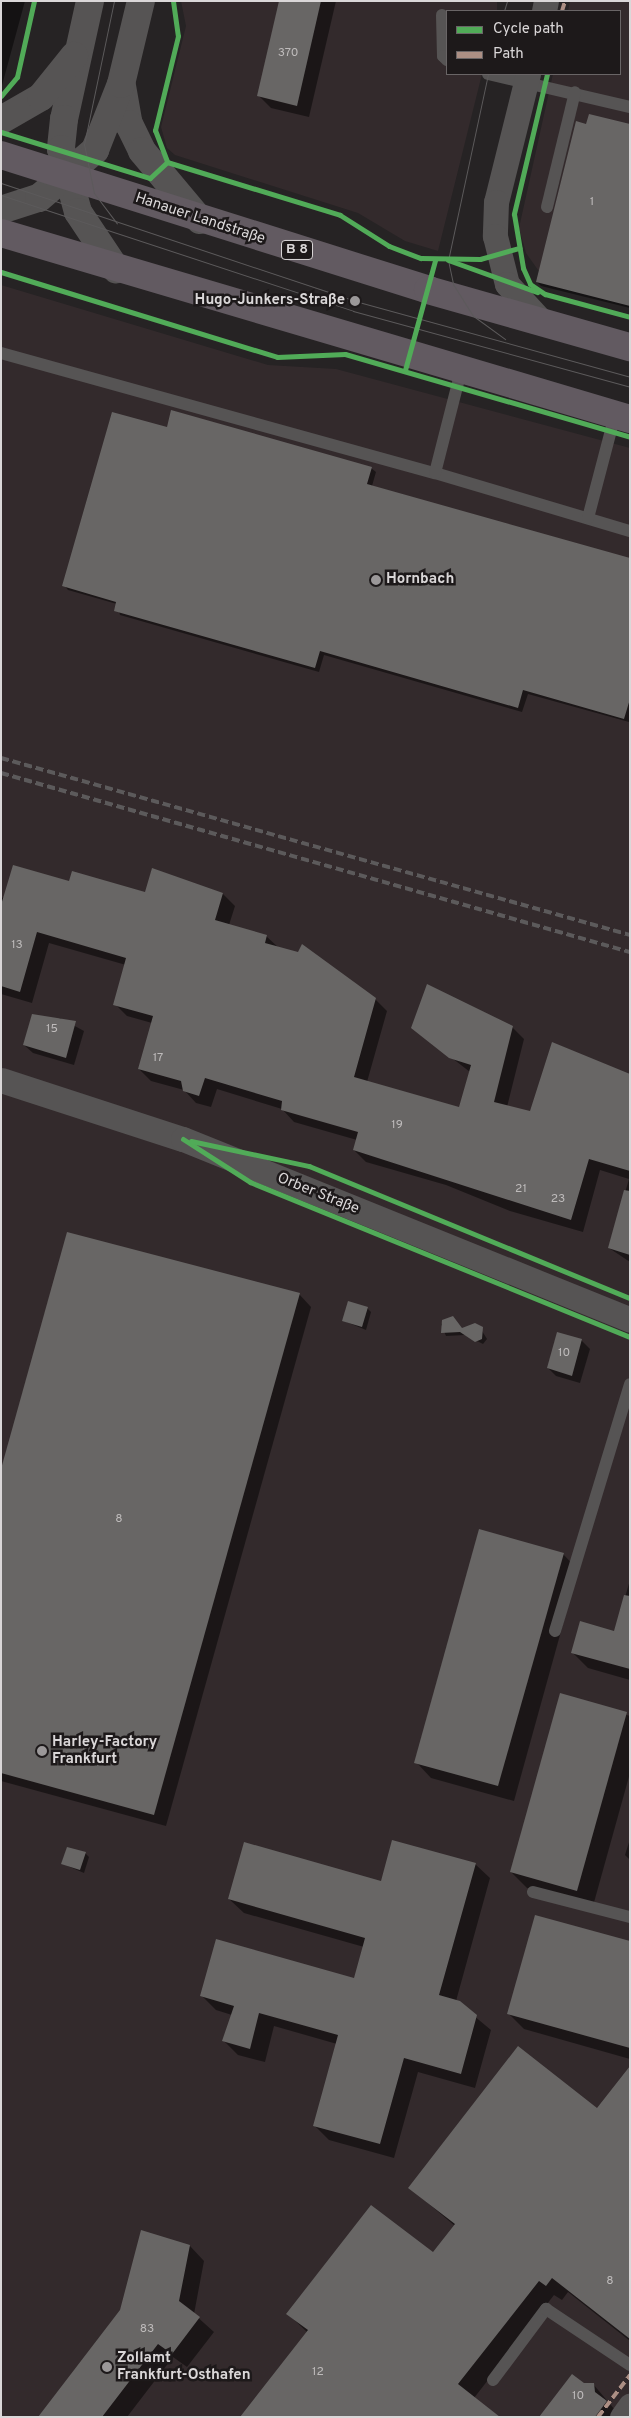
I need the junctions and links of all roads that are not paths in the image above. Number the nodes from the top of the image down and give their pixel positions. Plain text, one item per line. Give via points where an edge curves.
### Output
1 (90, 1) edge
2 (141, 1) edge
3 (442, 14) dead end
4 (78, 51) junction
5 (446, 59) edge
6 (498, 75) edge
7 (527, 78) edge
8 (121, 84) junction
9 (574, 92) junction
10 (630, 106) edge
11 (1, 120) edge
12 (1, 155) edge
13 (67, 177) junction
14 (547, 207) dead end
15 (1, 210) edge
16 (200, 220) junction
17 (1, 233) edge
18 (116, 269) junction
19 (543, 324) junction
20 (630, 347) edge
21 (1, 354) edge
22 (461, 371) junction
23 (622, 417) edge
24 (435, 473) junction
25 (588, 518) junction
26 (630, 531) edge
27 (1, 1080) edge
28 (630, 1320) edge
29 (630, 1384) edge
30 (555, 1631) dead end
31 (533, 1892) dead end
32 (630, 1917) edge
33 (630, 2365) edge
34 (492, 2380) dead end
35 (630, 2406) edge
36 (622, 2417) edge

1 - 4 main road
2 - 8 main road
3 - 5 lane via 442,56
4 - 11 main road via 40,97
4 - 13 main road via 62,131
6 - 7 lane
7 - 9 lane
7 - 19 street via 496,202 496,254 504,277 523,305
8 - 13 main road via 100,142
8 - 16 main road via 129,124 142,151
9 - 10 lane
9 - 14 lane
12 - 13 main road, Hanauer Landstraße / B 8
13 - 15 main road via 39,198
13 - 16 main road, Hanauer Landstraße / B 8
13 - 18 main road via 78,212
16 - 19 main road, Hanauer Landstraße / B 8
17 - 18 main road
18 - 22 main road
19 - 20 main road, Hanauer Landstraße / B 8
21 - 24 lane
22 - 23 main road
22 - 24 lane
23 - 25 lane
24 - 25 lane
25 - 26 lane
27 - 28 street, Orber Straße via 184,1139
29 - 30 lane
31 - 32 lane
33 - 34 lane via 546,2309
35 - 36 street

